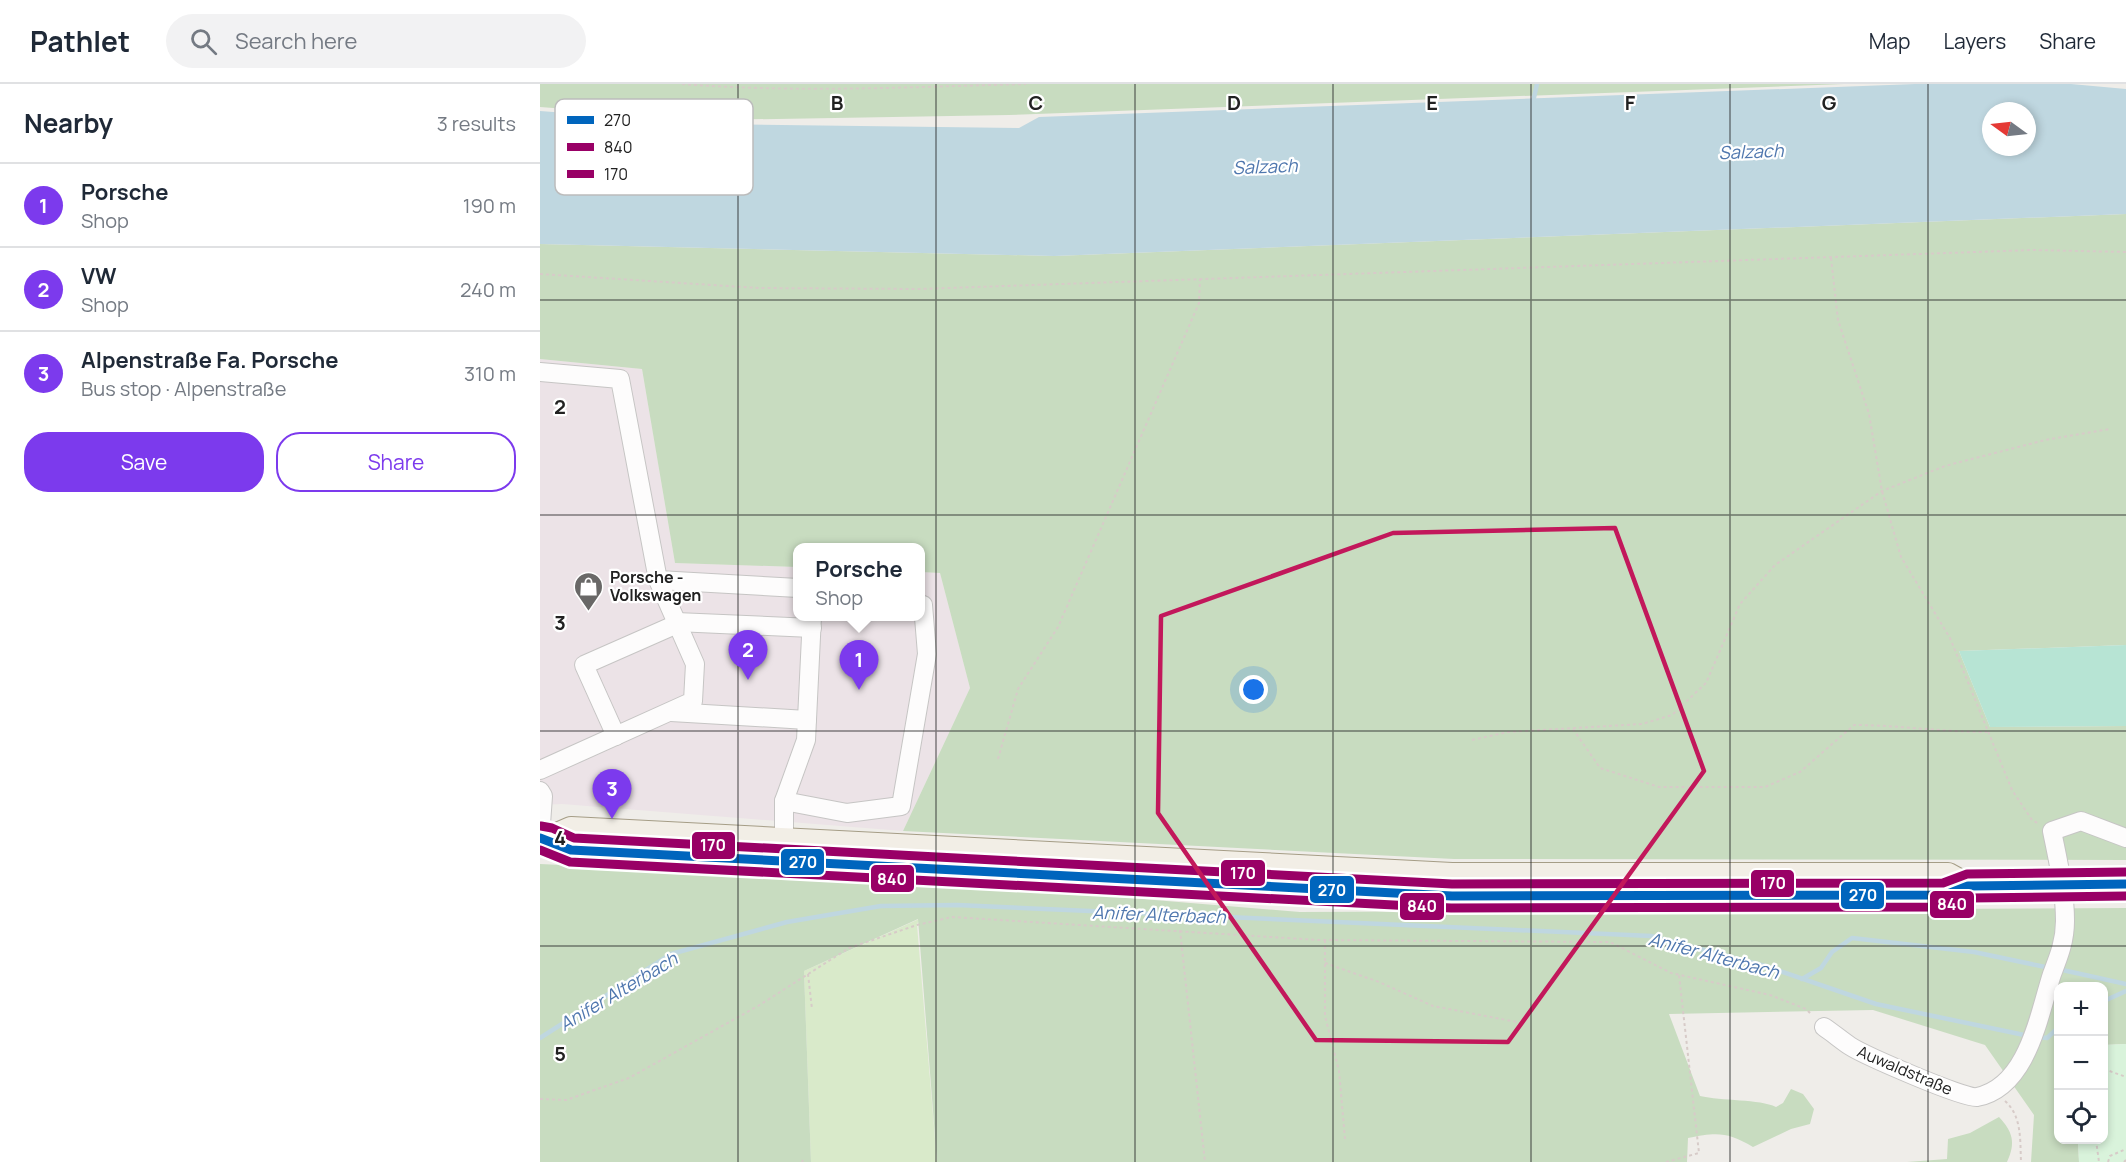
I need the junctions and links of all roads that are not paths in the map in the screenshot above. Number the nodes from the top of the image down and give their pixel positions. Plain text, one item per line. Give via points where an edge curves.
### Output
1 (540, 372) edge
2 (657, 580) junction
3 (793, 588) edge
4 (924, 621) edge
5 (812, 622) edge
6 (677, 623) junction
7 (666, 712) junction
8 (807, 720) junction
9 (616, 736) junction
10 (540, 770) edge
11 (540, 790) edge
12 (784, 801) junction
13 (543, 838) edge
14 (2126, 838) edge
15 (784, 841) junction
16 (2126, 884) edge
17 (2063, 885) junction
18 (1968, 886) junction
19 (1824, 1027) road end

1 - 2 lane via 620,379
2 - 3 lane
2 - 6 lane
4 - 12 lane via 927,654 901,806 847,813
5 - 6 lane
5 - 8 lane
6 - 7 lane via 695,664 693,701
6 - 9 lane via 584,665
7 - 8 lane
7 - 9 lane
8 - 12 lane via 806,740
9 - 10 lane
11 - 13 lane
12 - 15 lane
13 - 15 main road via 571,829
13 - 18 main road via 571,850 1452,896 1945,895
14 - 17 lane, Auwaldstraße via 2081,821 2052,831
15 - 18 main road via 1452,875 1948,875
16 - 17 main road
17 - 18 main road
17 - 19 lane, Auwaldstraße via 2065,922 2061,954 2029,1047 2015,1070 1996,1089 1975,1097 1955,1092 1851,1047

